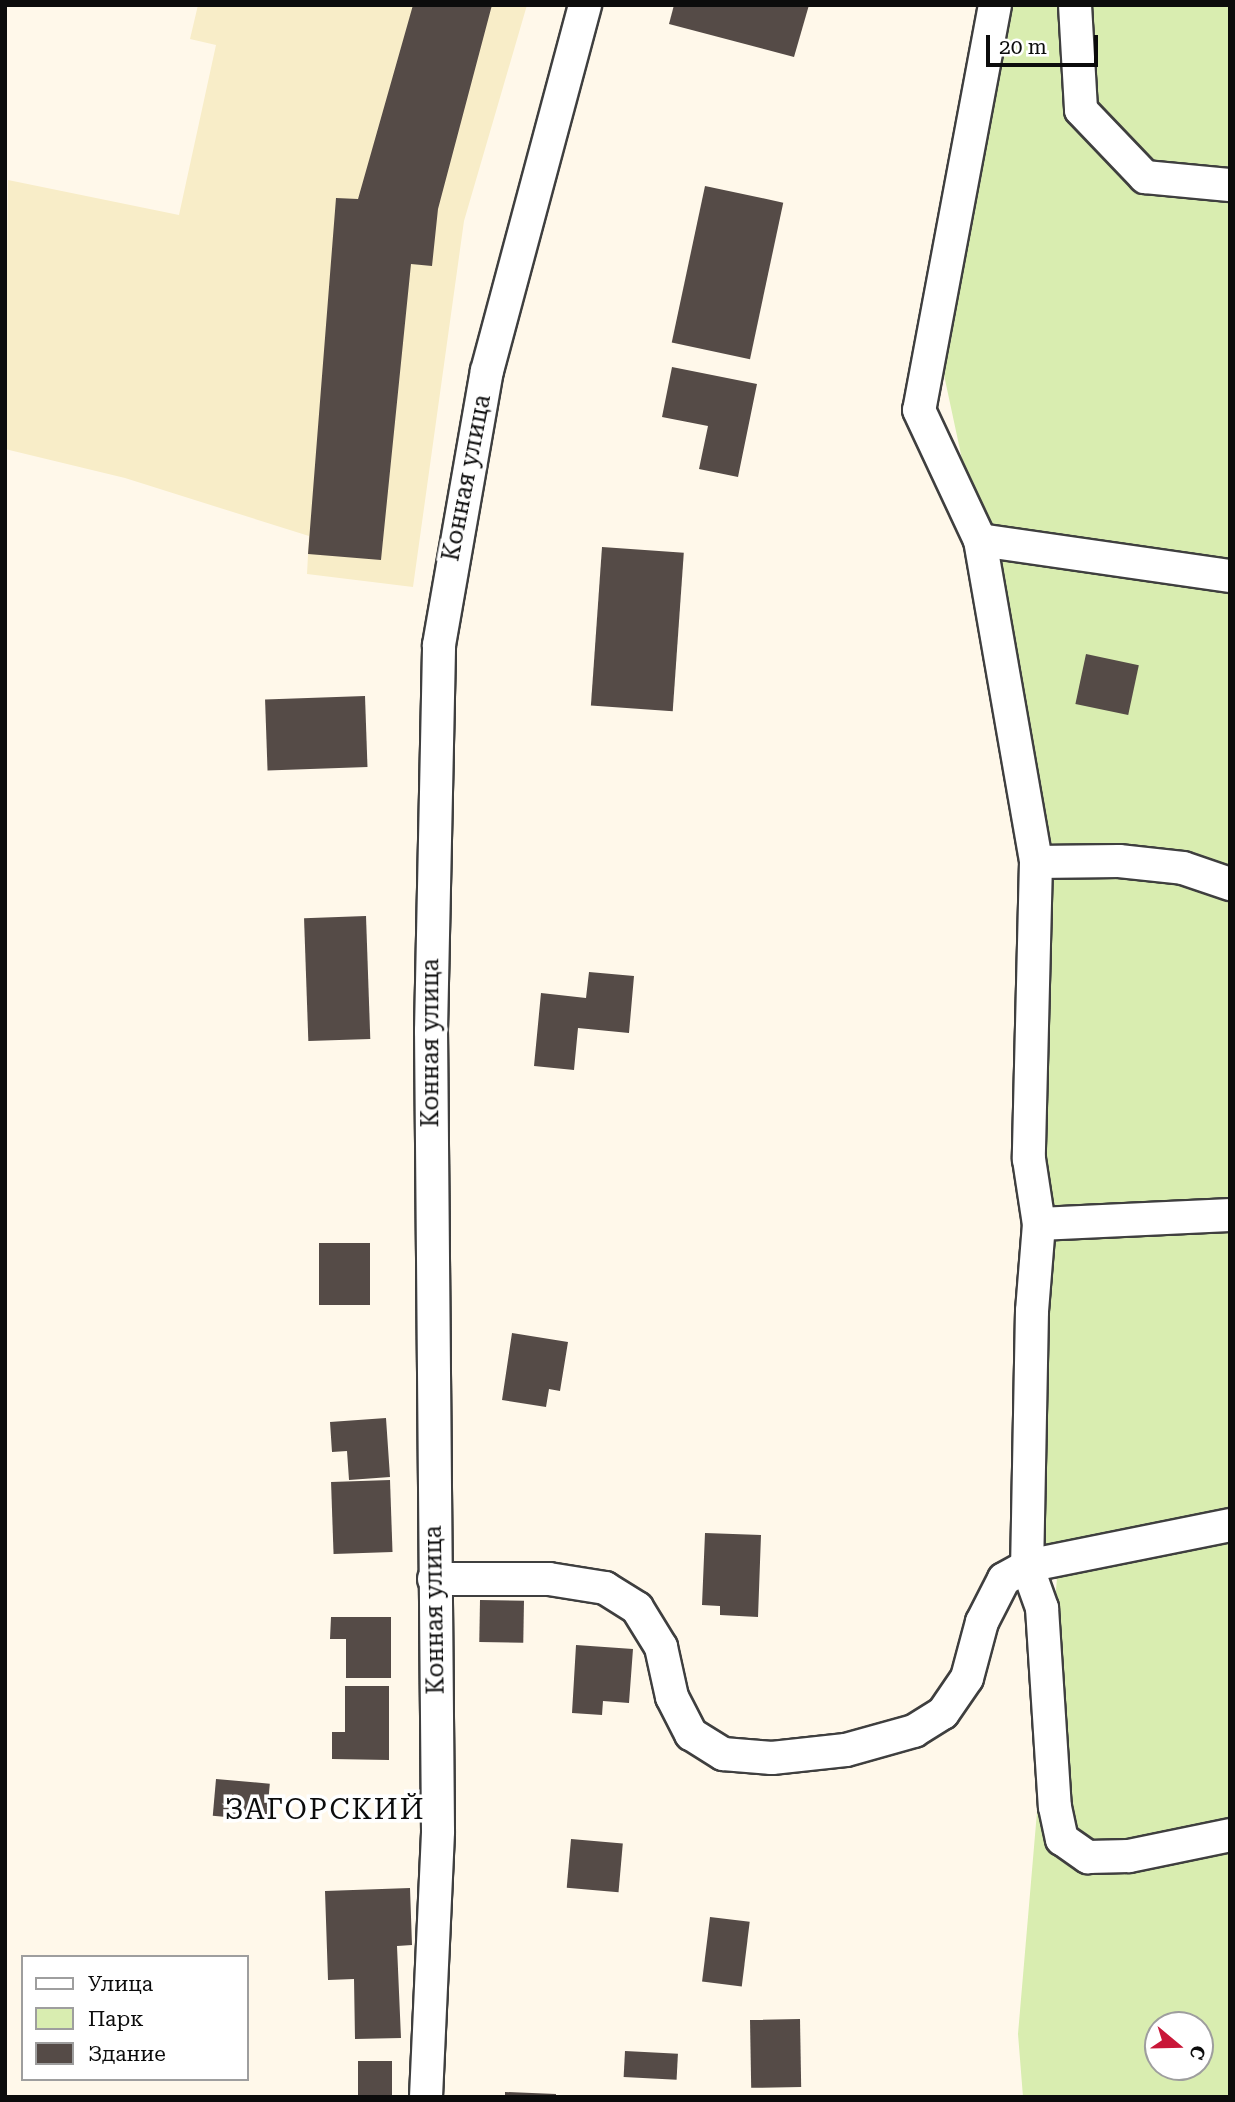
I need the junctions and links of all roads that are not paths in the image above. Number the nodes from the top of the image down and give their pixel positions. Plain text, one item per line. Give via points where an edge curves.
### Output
1 (585, 5) edge
2 (995, 5) edge
3 (1075, 5) edge
4 (1230, 185) edge
5 (980, 540) junction
6 (1230, 576) edge
7 (1036, 862) junction
8 (1230, 884) edge
9 (1230, 1215) edge
10 (1039, 1224) junction
11 (1230, 1525) edge
12 (1027, 1566) junction
13 (434, 1578) junction
14 (1230, 1835) edge
15 (426, 2097) edge

1 - 13 street, Конная улица via 487,371 439,645 431,1031
2 - 5 street via 919,410
3 - 4 street via 1081,110 1145,177
5 - 6 street
5 - 7 street
7 - 8 street via 1119,861 1183,868
7 - 10 street via 1029,1159
9 - 10 street
10 - 12 street via 1031,1325
11 - 12 street
12 - 13 street via 1004,1578 982,1622 967,1678 943,1713 914,1731 846,1750 772,1758 723,1754 691,1734 672,1697 661,1647 637,1608 605,1588 550,1580
12 - 14 street via 1042,1608 1055,1807 1062,1839 1088,1857 1129,1856
13 - 15 street, Конная улица via 438,1831

